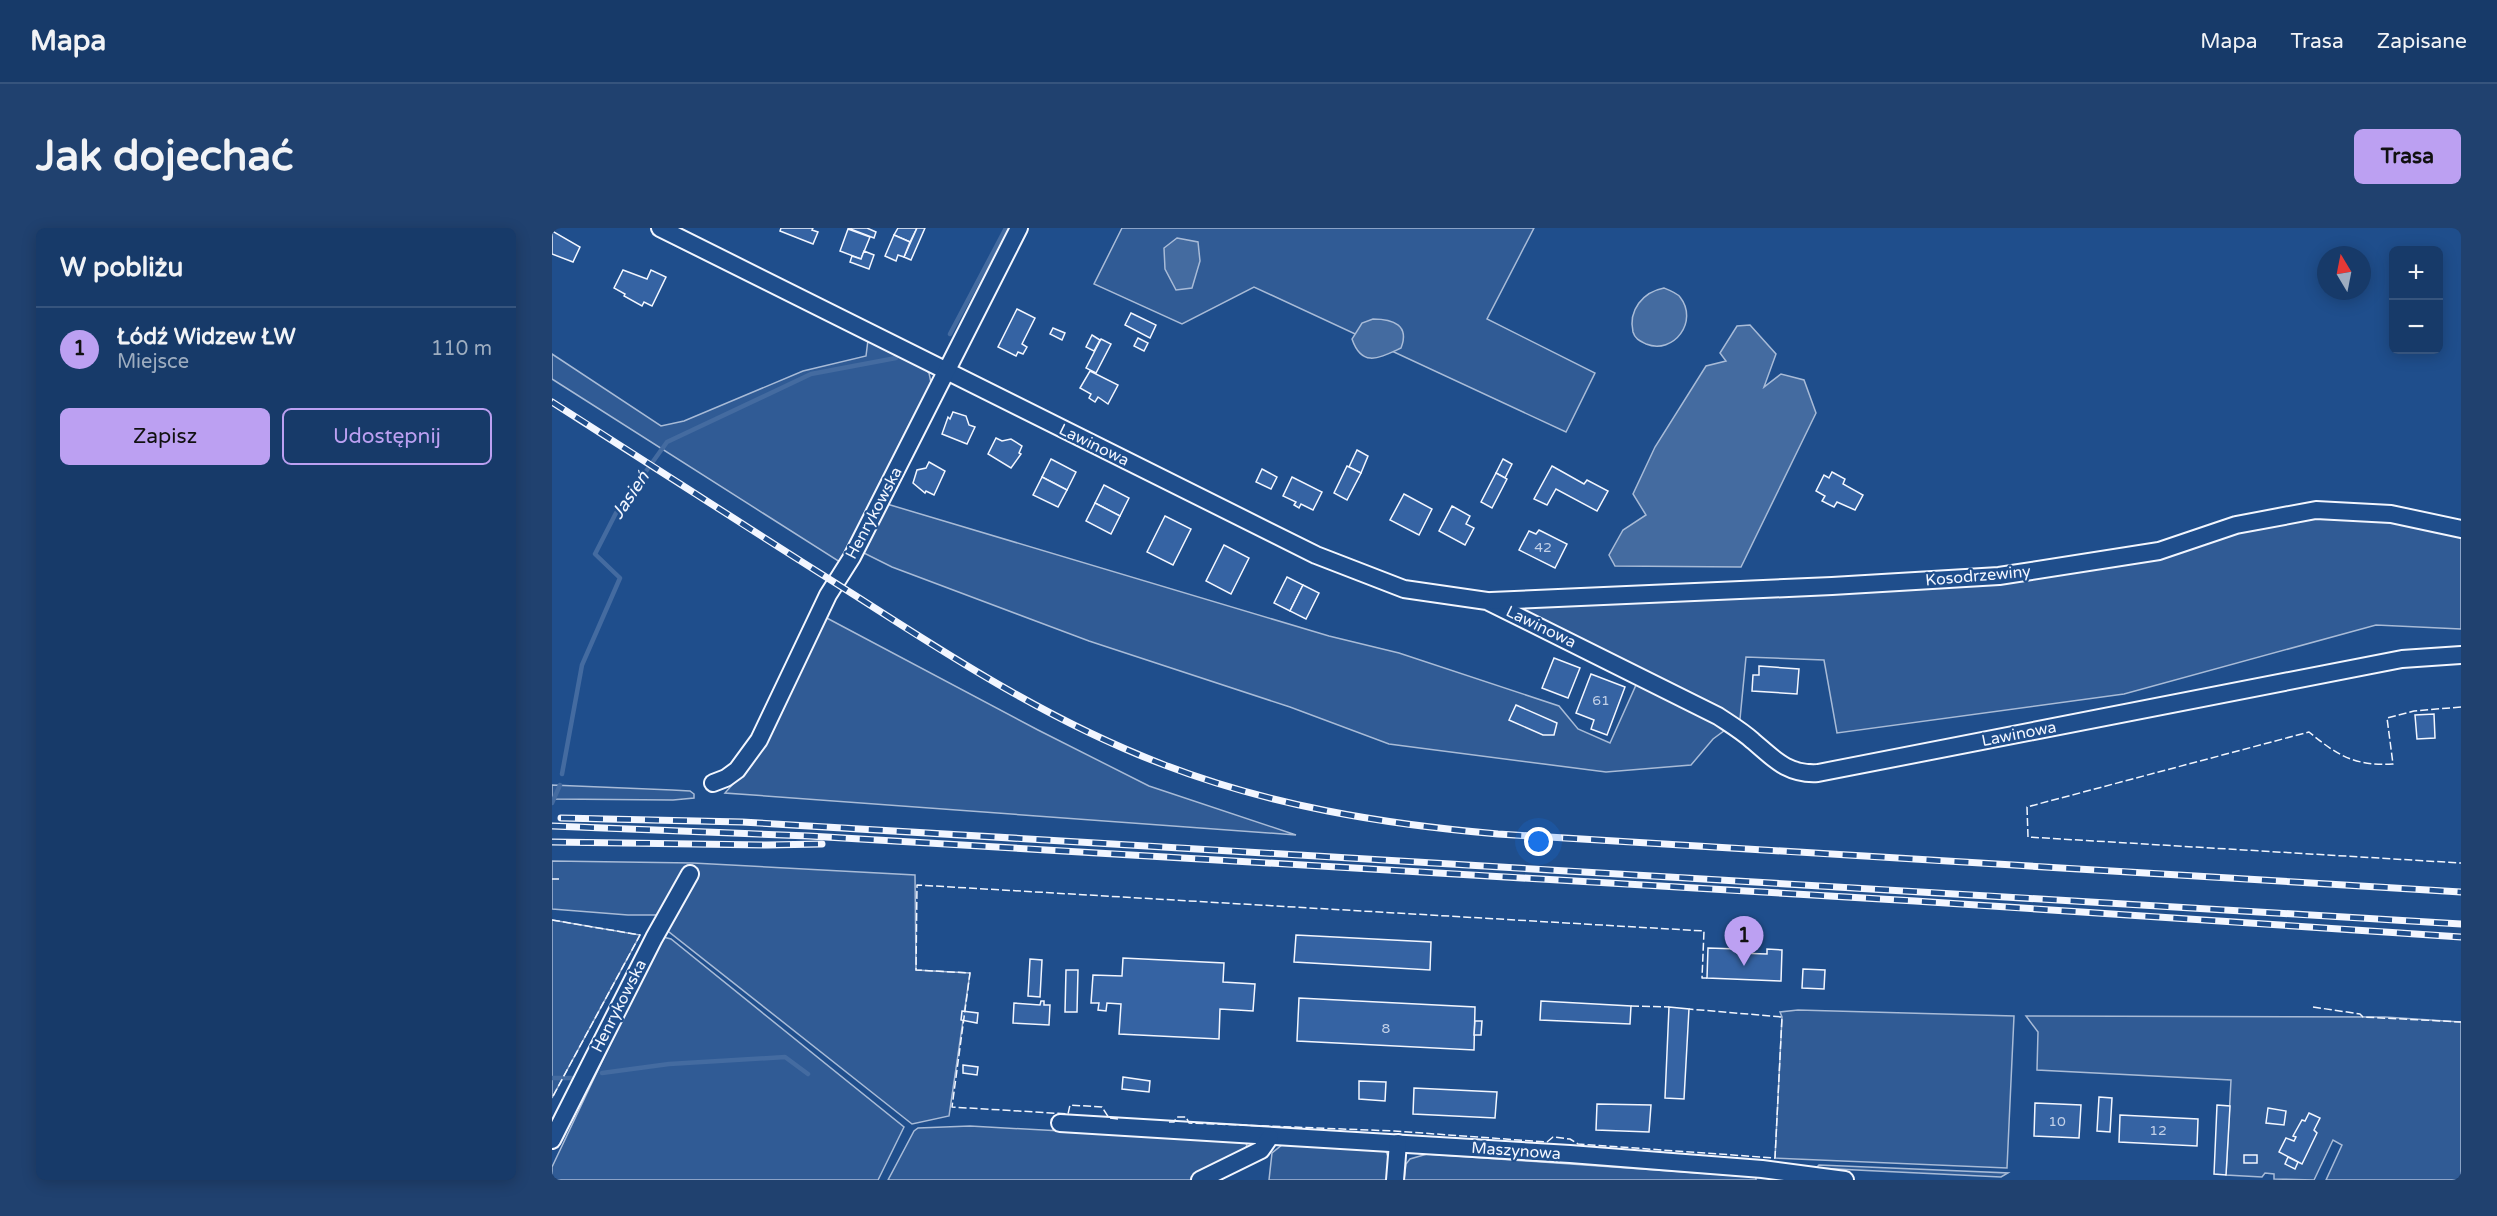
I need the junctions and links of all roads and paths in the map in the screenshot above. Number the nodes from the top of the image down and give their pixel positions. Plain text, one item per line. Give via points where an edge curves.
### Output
1 (660, 228) edge
2 (1019, 228) edge
3 (947, 372) junction
4 (2461, 529) edge
5 (1487, 601) junction
6 (2461, 655) edge
7 (713, 783) dead end
8 (690, 874) dead end
9 (1060, 1123) dead end
10 (1270, 1137) junction
11 (552, 1140) edge
12 (1398, 1143) junction
13 (1200, 1180) edge
14 (1395, 1180) edge
15 (1833, 1180) edge
16 (1845, 1180) edge

1 - 3 street, Lawinowa
2 - 3 street, Henrykowska
3 - 5 street, Lawinowa via 1316,555 1404,589
3 - 7 street, Henrykowska via 852,558 828,595 759,740 737,770
4 - 5 street, Kosodrzewiny via 2391,514 2316,510 2236,525 2159,551 1999,576
5 - 6 street, Lawinowa via 1718,716 1745,734 1776,763 1805,774 2402,659
8 - 11 street, Henrykowska
9 - 10 street, Maszynowa
10 - 12 street, Maszynowa
10 - 13 street via 1261,1150
12 - 14 street
12 - 15 street, Maszynowa via 1762,1169
15 - 16 street, Maszynowa

